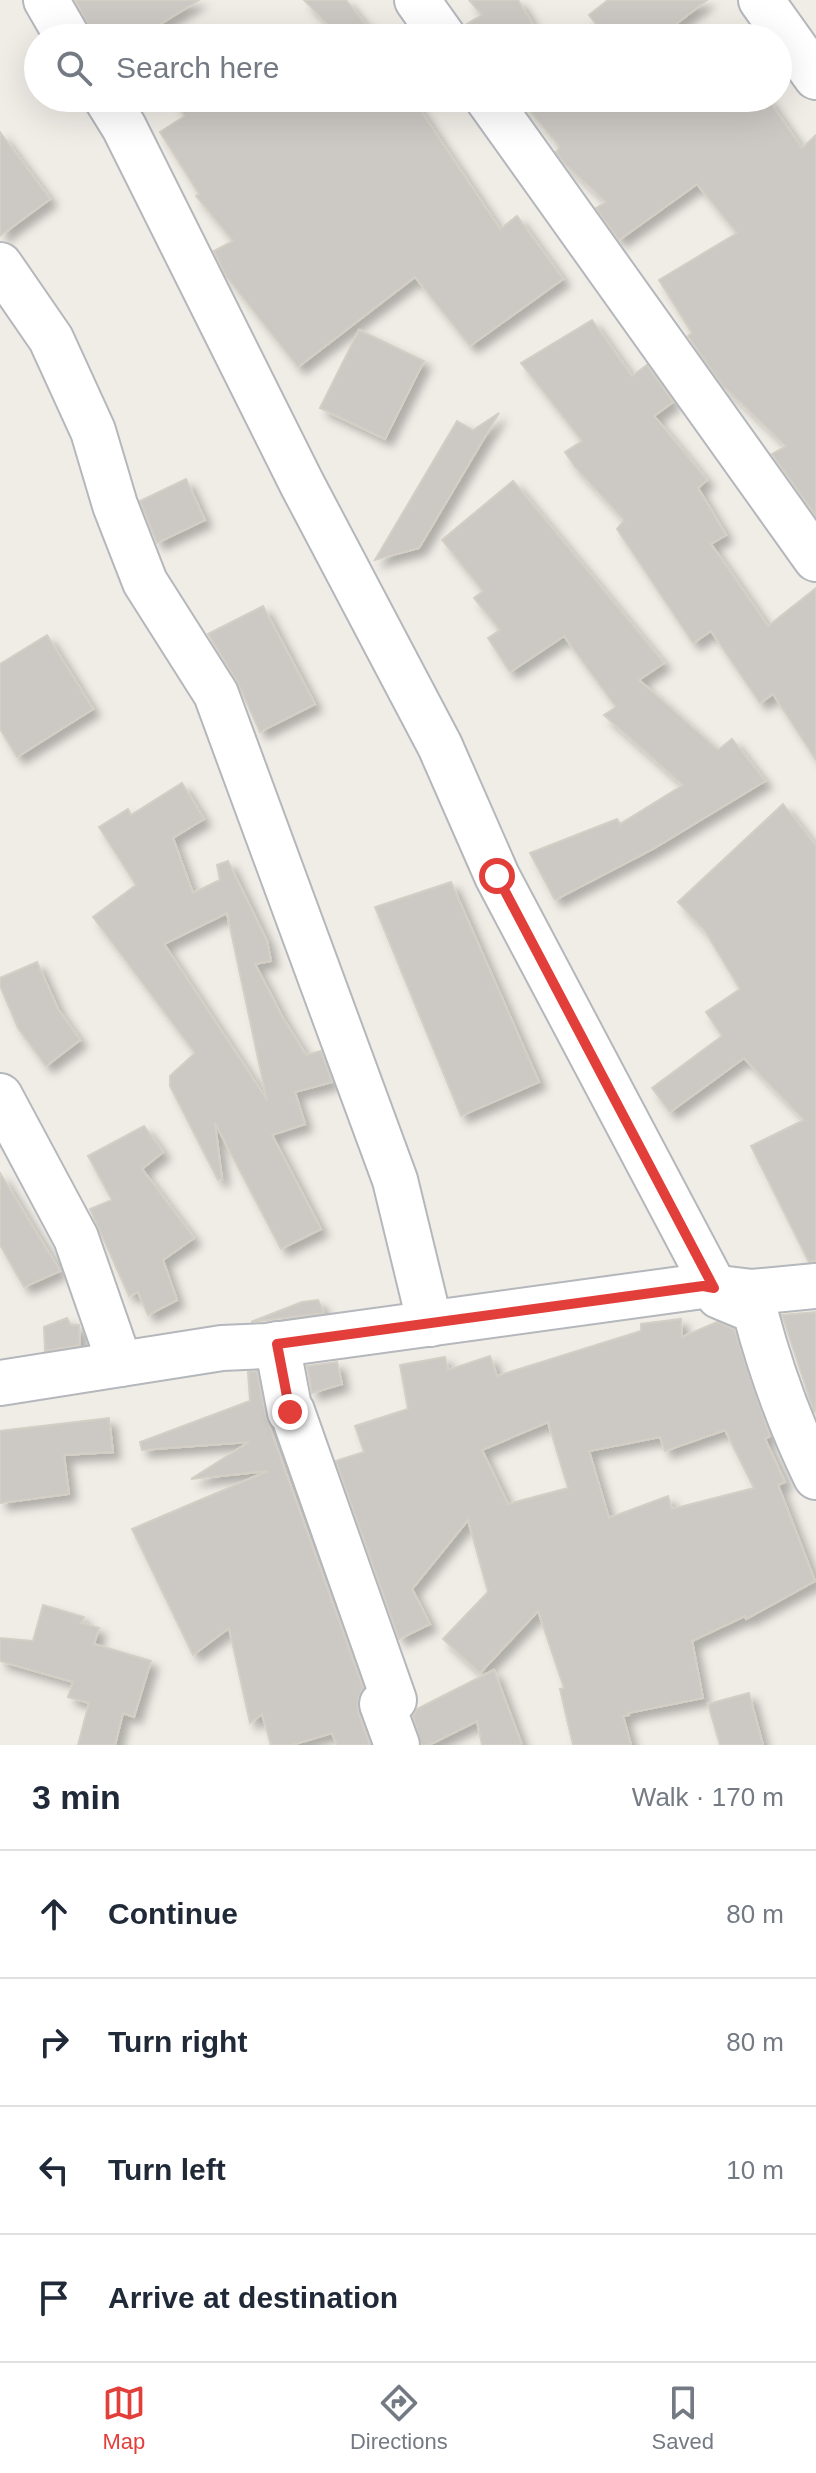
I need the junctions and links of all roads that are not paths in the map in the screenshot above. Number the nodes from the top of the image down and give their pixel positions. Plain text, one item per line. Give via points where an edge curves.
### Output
1 (46, 0) edge
2 (417, 0) edge
3 (761, 0) edge
4 (60, 24) edge
5 (434, 24) edge
6 (778, 24) edge
7 (792, 43) edge
8 (816, 77) edge
9 (115, 112) edge
10 (497, 112) edge
11 (0, 265) edge
12 (816, 559) edge
13 (0, 1096) edge
14 (816, 1286) edge
15 (714, 1288) junction
16 (430, 1324) junction
17 (277, 1344) junction
18 (120, 1364) junction
19 (0, 1383) edge
20 (816, 1477) edge
21 (397, 1745) edge

1 - 4 street
2 - 5 street
3 - 6 street
7 - 8 street
9 - 15 street via 440,746 497,876
10 - 12 street
11 - 16 street via 51,339 93,431 145,582 216,694 395,1180
13 - 18 street via 76,1238
14 - 15 street via 752,1292
15 - 16 street
15 - 20 street via 719,1296 755,1311 795,1436
16 - 17 street
17 - 18 street
17 - 21 street via 290,1412 394,1700 382,1704
18 - 19 street

